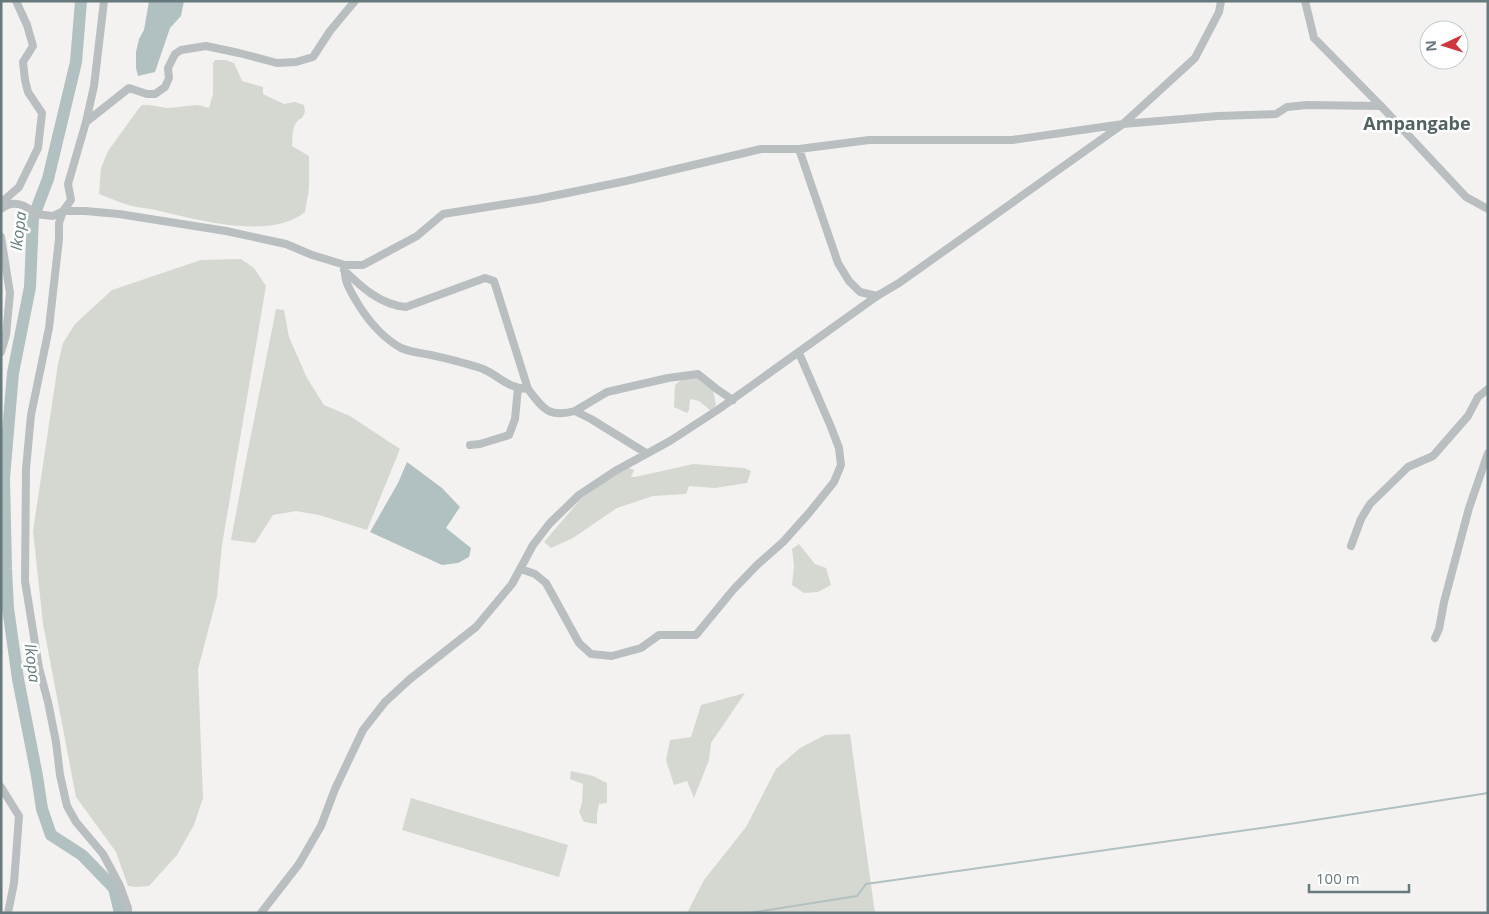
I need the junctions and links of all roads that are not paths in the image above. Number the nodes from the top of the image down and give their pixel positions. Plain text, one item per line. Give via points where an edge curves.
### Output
1 (16, 1) edge
2 (104, 1) edge
3 (355, 1) edge
4 (1221, 1) edge
5 (1305, 1) edge
6 (1381, 106) junction
7 (86, 122) junction
8 (1123, 124) junction
9 (799, 149) junction
10 (12, 192) junction
11 (1, 203) edge
12 (16, 203) junction
13 (1, 209) edge
14 (1488, 209) edge
15 (63, 211) junction
16 (1, 237) edge
17 (345, 268) junction
18 (877, 296) junction
19 (1, 352) edge
20 (799, 353) junction
21 (518, 388) junction
22 (528, 389) junction
23 (1488, 389) edge
24 (733, 400) junction
25 (575, 411) junction
26 (470, 445) dead end
27 (646, 453) junction
28 (1488, 453) edge
29 (1351, 546) dead end
30 (521, 569) junction
31 (1435, 638) dead end
32 (1, 787) edge
33 (8, 913) edge
34 (128, 913) edge
35 (261, 913) edge

1 - 10 street via 33,46 23,62 25,80 28,92 42,113 38,148 18,187
2 - 7 street via 94,86
3 - 7 street via 313,57 276,63 206,46 181,50 175,54 168,68 165,88 155,94 147,94 129,88
4 - 8 street via 1219,12 1195,58
5 - 6 street via 1314,38
6 - 8 street via 1306,105 1287,107 1276,114
6 - 14 street via 1466,197
7 - 15 street via 68,184 71,200
8 - 9 street via 1012,140 869,140
8 - 18 street
9 - 17 street via 762,149 538,200 442,214 417,236 363,265
9 - 18 street via 838,264 860,292
10 - 11 street
10 - 12 street via 12,202
12 - 13 street
12 - 15 street via 27,206 35,214 52,216
15 - 17 street via 119,214 226,231 286,244
15 - 34 street via 59,223 49,328 32,415 26,469 24,581 67,806 103,854 120,886
16 - 19 street via 10,293
17 - 21 street via 344,275 364,312 382,334 401,348 485,370
17 - 22 street via 363,288 394,306 406,307 485,278 494,282
18 - 20 street
20 - 24 street
20 - 30 street via 839,448 841,465 834,482 809,513 733,590 696,635 659,634 641,648 612,656 591,654 579,643 546,583
21 - 22 street
21 - 26 street via 515,419 509,435
22 - 25 street via 540,406 552,414
23 - 29 street via 1478,397 1468,416 1433,456 1408,467 1370,504
24 - 25 street via 698,374 607,392
24 - 27 street
25 - 27 street
27 - 30 street via 579,495 550,523 533,545
28 - 31 street via 1469,508
30 - 35 street via 476,627 410,679 385,702 363,730 321,826 299,864
32 - 33 street via 19,816 14,883

